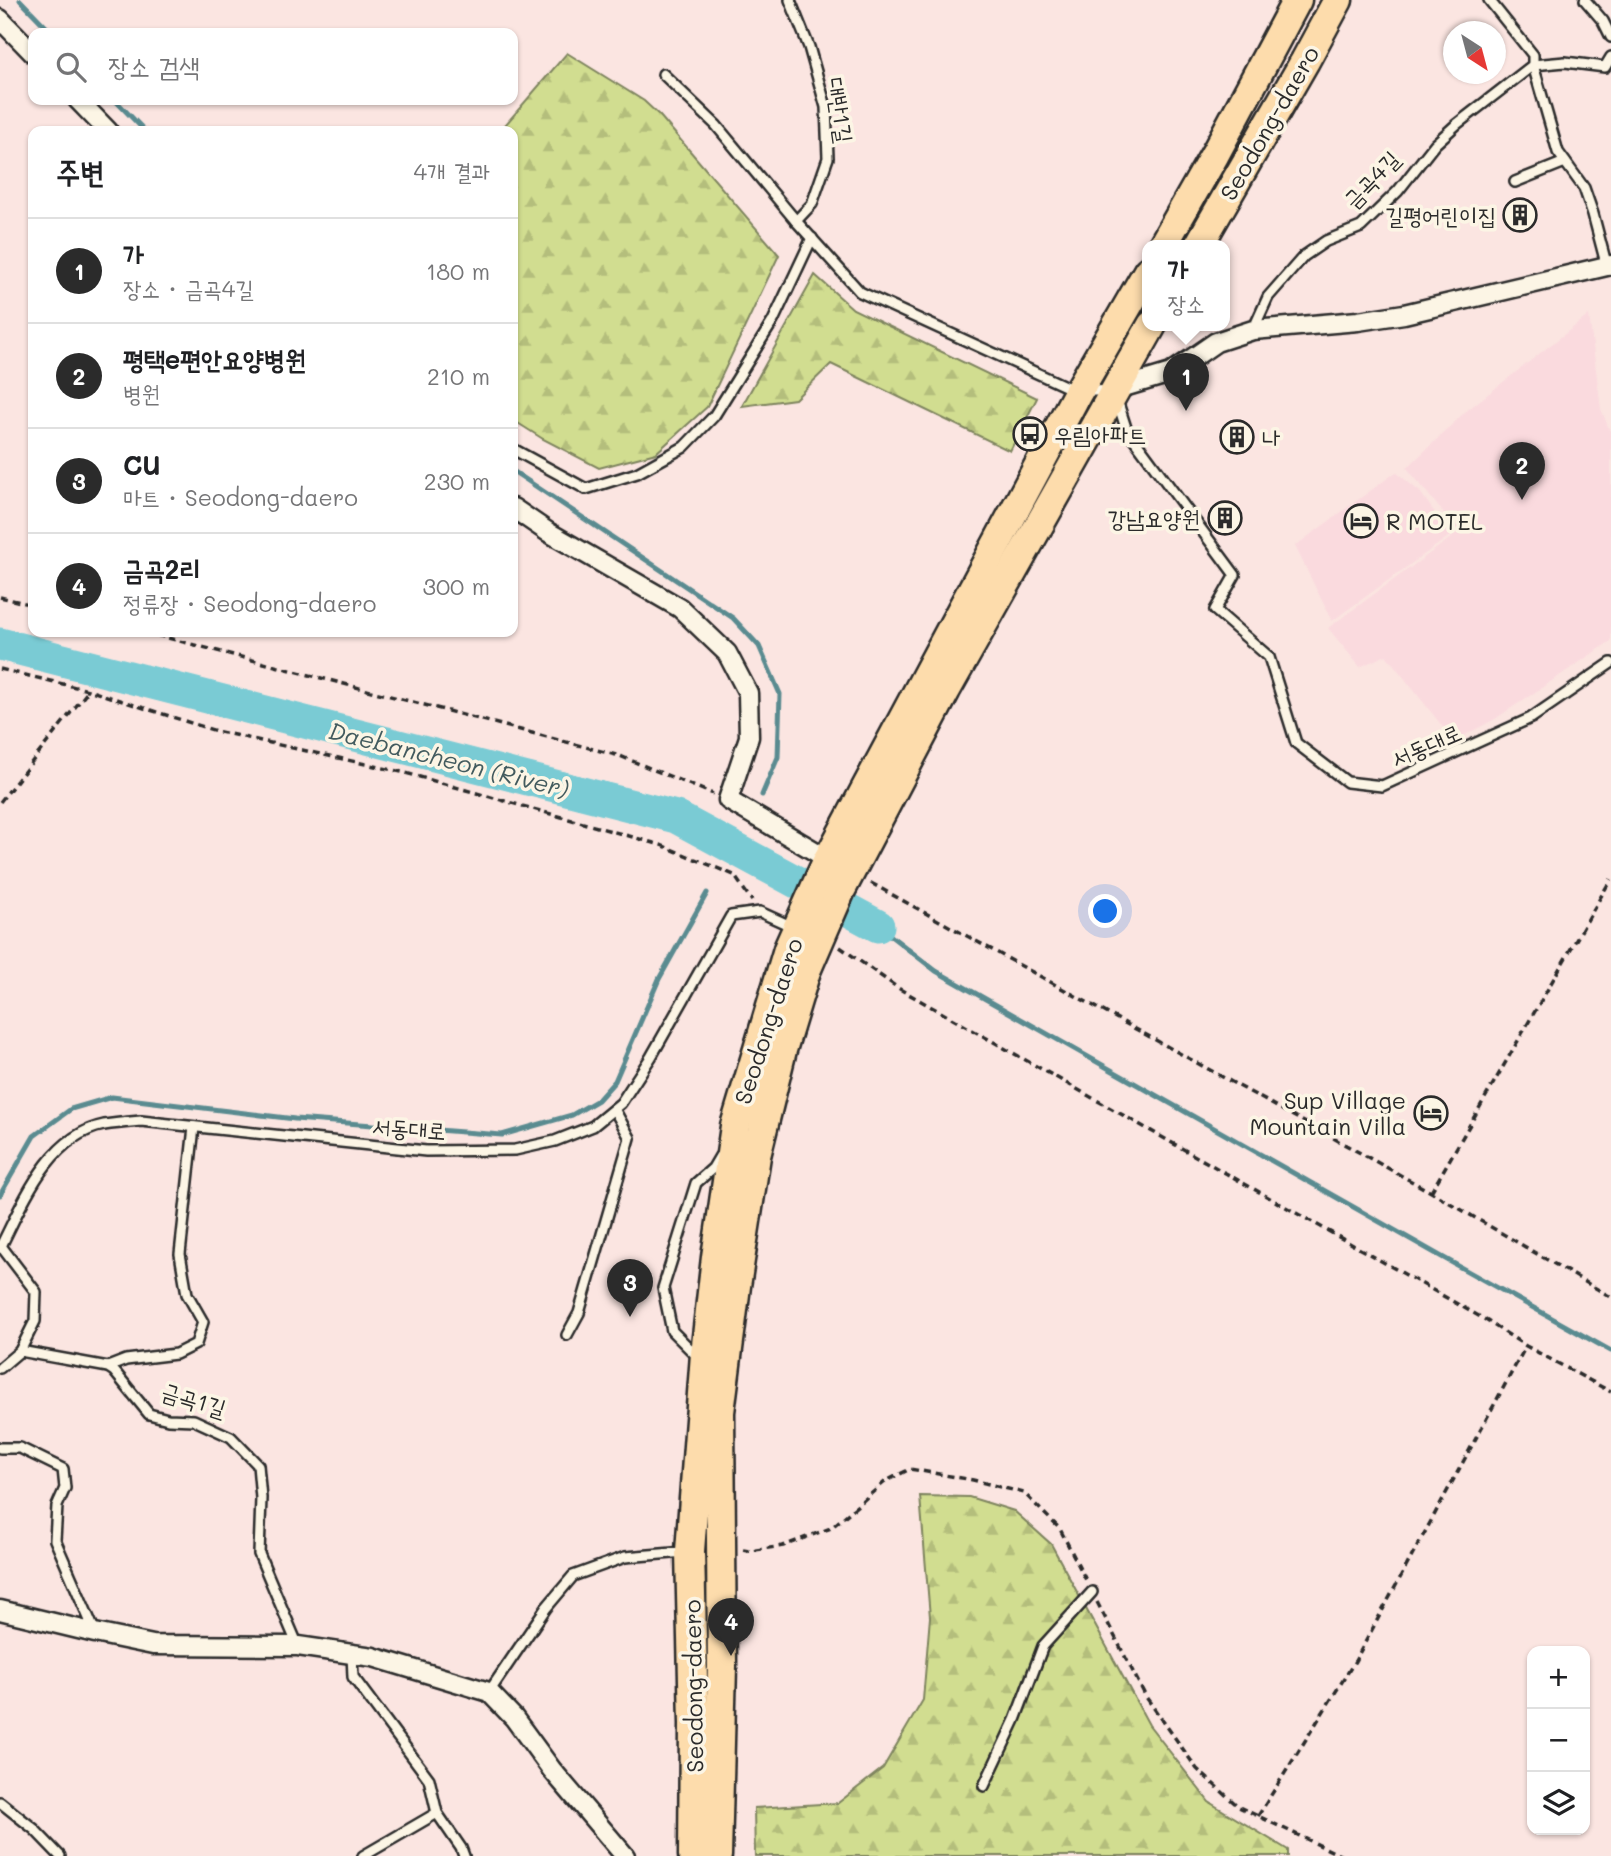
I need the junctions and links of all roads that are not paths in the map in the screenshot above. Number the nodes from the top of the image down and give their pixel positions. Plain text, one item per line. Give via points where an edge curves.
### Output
1 (790, 0) edge
2 (1297, 0) edge
3 (1338, 0) edge
4 (1489, 0) edge
5 (1585, 0) edge
6 (0, 19) edge
7 (1611, 37) edge
8 (28, 48) edge
9 (1611, 57) edge
10 (1533, 65) junction
11 (663, 74) dead end
12 (83, 105) edge
13 (103, 126) edge
14 (1565, 162) junction
15 (1516, 182) dead end
16 (796, 221) junction
17 (812, 238) junction
18 (1166, 240) edge
19 (1202, 240) edge
20 (1609, 266) edge
21 (1142, 280) edge
22 (1253, 330) junction
23 (1148, 331) edge
24 (1114, 390) junction
25 (1078, 392) junction
26 (518, 452) edge
27 (518, 511) edge
28 (1611, 663) edge
29 (835, 873) junction
30 (812, 926) junction
31 (614, 1109) junction
32 (194, 1126) junction
33 (735, 1126) junction
34 (1, 1247) edge
35 (568, 1335) dead end
36 (20, 1351) junction
37 (704, 1363) junction
38 (108, 1367) junction
39 (0, 1368) edge
40 (0, 1448) edge
41 (690, 1552) junction
42 (1092, 1592) dead end
43 (0, 1610) edge
44 (95, 1633) junction
45 (298, 1646) junction
46 (352, 1654) junction
47 (489, 1692) junction
48 (984, 1786) dead end
49 (0, 1802) edge
50 (437, 1814) junction
51 (60, 1856) edge
52 (363, 1856) edge
53 (464, 1856) edge
54 (625, 1856) edge
55 (694, 1856) edge
56 (717, 1856) edge

1 - 16 lane, 대반1길 via 826,107 828,158 812,204
2 - 18 main road, Seodong-daero
3 - 19 main road, Seodong-daero
4 - 10 lane via 1533,55
5 - 7 lane
6 - 8 street
9 - 10 lane via 1605,67 1565,62
10 - 14 lane via 1558,152
10 - 22 lane, 금곡4길 via 1442,137 1361,227 1304,256 1268,297
11 - 16 lane via 716,125
12 - 13 street
14 - 15 lane
14 - 20 lane via 1584,188
16 - 17 lane
17 - 25 lane via 860,292
17 - 26 lane via 773,321 714,416 684,447 638,473 586,489
20 - 22 street via 1404,314
21 - 25 main road, Seodong-daero
22 - 24 street via 1216,342 1171,373
23 - 24 main road, Seodong-daero
24 - 25 lane
24 - 28 lane, 서동대로 via 1126,428 1235,575 1215,610 1269,657 1296,743 1347,782 1382,786 1531,718
24 - 29 main road, Seodong-daero via 946,690
25 - 29 main road, Seodong-daero
27 - 29 street via 680,608 727,653 748,693 749,737 728,800
29 - 30 main road, Seodong-daero
30 - 31 lane, 서동대로 via 760,912 731,916 651,1057
30 - 33 main road, Seodong-daero via 788,949
30 - 56 main road, Seodong-daero via 806,971 756,1156 720,1412 722,1665
31 - 32 lane, 서동대로 via 593,1126 555,1142 515,1150 426,1151
31 - 35 lane via 630,1138 579,1313
32 - 34 lane, 서동대로 via 141,1121 102,1125 76,1136 38,1173
32 - 38 lane via 180,1254 187,1294 202,1322 196,1344 177,1354 126,1360
33 - 37 main road, Seodong-daero
33 - 37 lane via 713,1168 696,1182 663,1288 673,1331
34 - 36 lane via 36,1292 35,1321
36 - 38 lane
36 - 39 lane
37 - 41 main road, Seodong-daero
38 - 45 lane, 금곡1길 via 149,1415 194,1420 231,1437 258,1465 259,1554
40 - 44 lane via 20,1448 64,1469 55,1540
41 - 47 lane via 625,1557 573,1576
41 - 55 main road, Seodong-daero
42 - 48 lane via 1043,1646
43 - 44 street
44 - 45 street via 153,1645
45 - 46 street
46 - 47 street
46 - 50 lane via 353,1677 429,1779
47 - 54 street
49 - 51 lane
50 - 52 lane
50 - 53 lane

